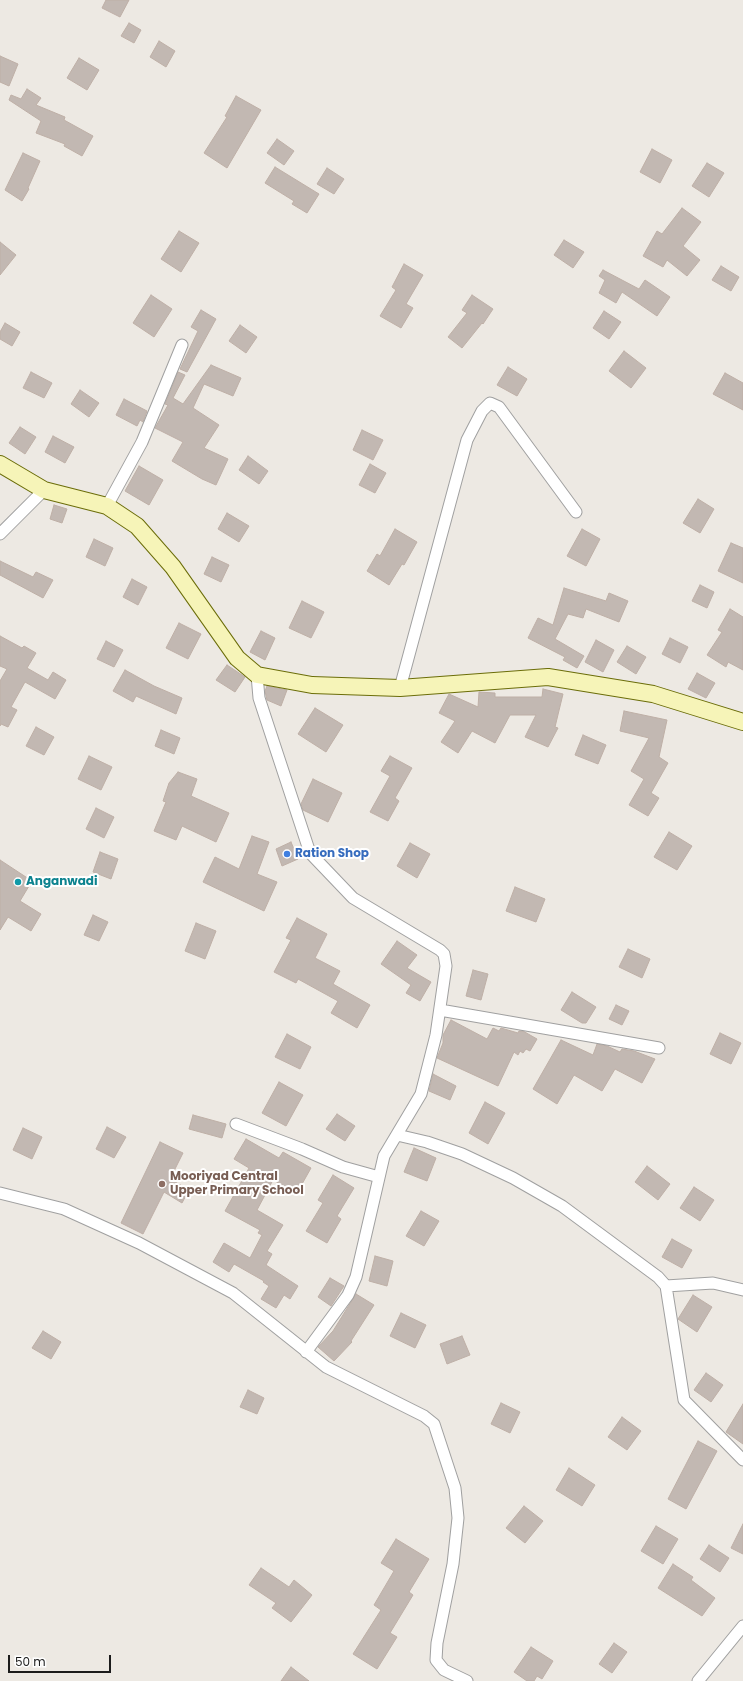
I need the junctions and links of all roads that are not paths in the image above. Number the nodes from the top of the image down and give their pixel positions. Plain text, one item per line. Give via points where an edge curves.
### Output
1 (182, 345) dead end
2 (0, 464) edge
3 (44, 490) junction
4 (107, 506) junction
5 (576, 512) dead end
6 (0, 534) edge
7 (258, 675) junction
8 (400, 688) junction
9 (742, 719) edge
10 (440, 1010) junction
11 (660, 1048) dead end
12 (236, 1124) dead end
13 (397, 1135) junction
14 (379, 1177) junction
15 (0, 1193) edge
16 (666, 1286) junction
17 (743, 1290) edge
18 (306, 1352) junction
19 (743, 1460) edge
20 (743, 1626) edge
21 (467, 1681) edge
22 (698, 1681) edge

1 - 4 street via 142,442
2 - 3 main road
3 - 4 main road
3 - 6 street
4 - 7 main road via 137,526 173,567 237,658
5 - 8 street via 499,407 490,403 482,411 467,440
7 - 8 main road via 312,685
7 - 10 street via 259,698 310,853 353,898 444,954 446,966
8 - 9 main road via 548,677 653,694
10 - 11 street
10 - 13 street via 421,1094
12 - 14 street via 343,1167
13 - 14 street via 384,1156
13 - 16 street via 462,1154 513,1178 562,1206 658,1277
14 - 18 street via 356,1277 348,1294
15 - 18 street via 64,1209 139,1243 233,1293
16 - 17 street via 713,1283
16 - 19 street via 684,1400
18 - 21 street via 326,1367 424,1416 434,1424 455,1488 458,1518 453,1564 436,1660 444,1670
20 - 22 street

